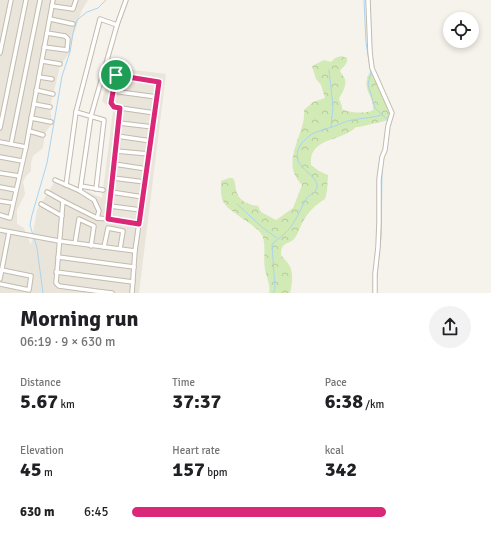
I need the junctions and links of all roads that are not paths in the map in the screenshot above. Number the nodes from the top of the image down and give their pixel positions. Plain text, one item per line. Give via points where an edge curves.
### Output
1 (11, 0) edge
2 (26, 0) edge
3 (40, 0) edge
4 (53, 0) edge
5 (76, 0) edge
6 (126, 0) edge
7 (368, 0) edge
8 (52, 6) junction
9 (50, 19) junction
10 (73, 24) dead end
11 (117, 25) junction
12 (47, 33) junction
13 (44, 47) junction
14 (0, 52) edge
15 (42, 61) junction
16 (60, 64) dead end
17 (118, 68) dead end
18 (116, 75) junction
19 (39, 77) junction
20 (52, 79) dead end
21 (36, 90) junction
22 (112, 91) junction
23 (53, 94) dead end
24 (157, 97) junction
25 (34, 104) junction
26 (50, 107) dead end
27 (120, 108) junction
28 (76, 112) junction
29 (155, 113) junction
30 (91, 116) junction
31 (31, 118) junction
32 (51, 122) dead end
33 (119, 123) junction
34 (153, 127) junction
35 (0, 128) edge
36 (28, 131) junction
37 (43, 135) dead end
38 (117, 136) junction
39 (151, 141) junction
40 (0, 142) edge
41 (11, 144) junction
42 (26, 147) junction
43 (116, 151) junction
44 (149, 154) junction
45 (0, 157) edge
46 (22, 161) junction
47 (114, 164) junction
48 (147, 169) junction
49 (0, 173) edge
50 (19, 176) junction
51 (113, 178) junction
52 (56, 180) dead end
53 (145, 182) junction
54 (66, 185) junction
55 (81, 186) junction
56 (0, 187) edge
57 (96, 189) junction
58 (16, 190) junction
59 (103, 190) dead end
60 (80, 191) junction
61 (47, 192) dead end
62 (111, 192) junction
63 (143, 197) junction
64 (0, 201) edge
65 (63, 201) junction
66 (13, 203) junction
67 (40, 204) dead end
68 (110, 206) junction
69 (141, 210) junction
70 (0, 215) edge
71 (62, 216) junction
72 (98, 218) junction
73 (108, 219) junction
74 (139, 224) junction
75 (0, 230) edge
76 (9, 232) junction
77 (59, 241) junction
78 (75, 243) junction
79 (91, 246) junction
80 (104, 247) junction
81 (120, 249) junction
82 (135, 251) junction
83 (58, 257) junction
84 (134, 267) junction
85 (2, 270) junction
86 (56, 272) junction
87 (0, 279) edge
88 (133, 282) junction
89 (0, 284) edge
90 (103, 292) edge
91 (112, 293) edge
92 (132, 293) edge
93 (375, 293) edge

1 - 14 street
2 - 35 street
3 - 41 street
4 - 8 street
5 - 8 street via 73,9
6 - 11 street
7 - 93 street via 372,68 392,113 380,173 380,222
8 - 9 street
9 - 10 street
9 - 12 street
11 - 28 street via 100,19
11 - 30 street
12 - 13 street
12 - 13 street via 68,39 66,50
13 - 15 street
15 - 16 street
15 - 19 street
17 - 18 street
18 - 22 street
18 - 24 street via 159,82
19 - 20 street
19 - 21 street
21 - 23 street
21 - 25 street
22 - 24 street
22 - 27 street via 111,103 114,107
24 - 29 street
25 - 26 street
25 - 31 street
27 - 29 street
27 - 33 street
28 - 30 street
28 - 54 street
29 - 34 street
30 - 55 street
30 - 57 street via 104,120
31 - 32 street
31 - 36 street
33 - 34 street
33 - 38 street
34 - 39 street
36 - 37 street
36 - 42 street
38 - 39 street
38 - 43 street
39 - 44 street
40 - 41 street
41 - 42 street
42 - 46 street
43 - 44 street
43 - 47 street
44 - 48 street
45 - 46 street
46 - 50 street
47 - 48 street
47 - 51 street
48 - 53 street
49 - 50 street
50 - 58 street
51 - 53 street
51 - 62 street
52 - 54 street
53 - 63 street
54 - 60 street
55 - 57 street
55 - 60 street
56 - 58 street
57 - 59 street
58 - 66 street
60 - 72 street via 94,200 99,211
61 - 65 street
62 - 63 street
62 - 68 street
63 - 69 street
64 - 66 street
65 - 71 street
65 - 72 street
66 - 70 street via 10,218
67 - 71 street
68 - 69 street
68 - 73 street
69 - 74 street
71 - 77 street
72 - 73 street
73 - 74 street
74 - 82 street
75 - 76 street
76 - 77 street
76 - 85 street
77 - 78 street
77 - 83 street
78 - 79 street
78 - 79 street via 79,219 94,226
79 - 80 street
80 - 81 street
80 - 81 street via 108,228 123,231
81 - 82 street
82 - 84 street
83 - 84 street
83 - 86 street
84 - 88 street
85 - 87 street
85 - 89 street via 31,276 29,290
86 - 88 street
86 - 90 street via 56,283 59,286
88 - 92 street
90 - 91 street

